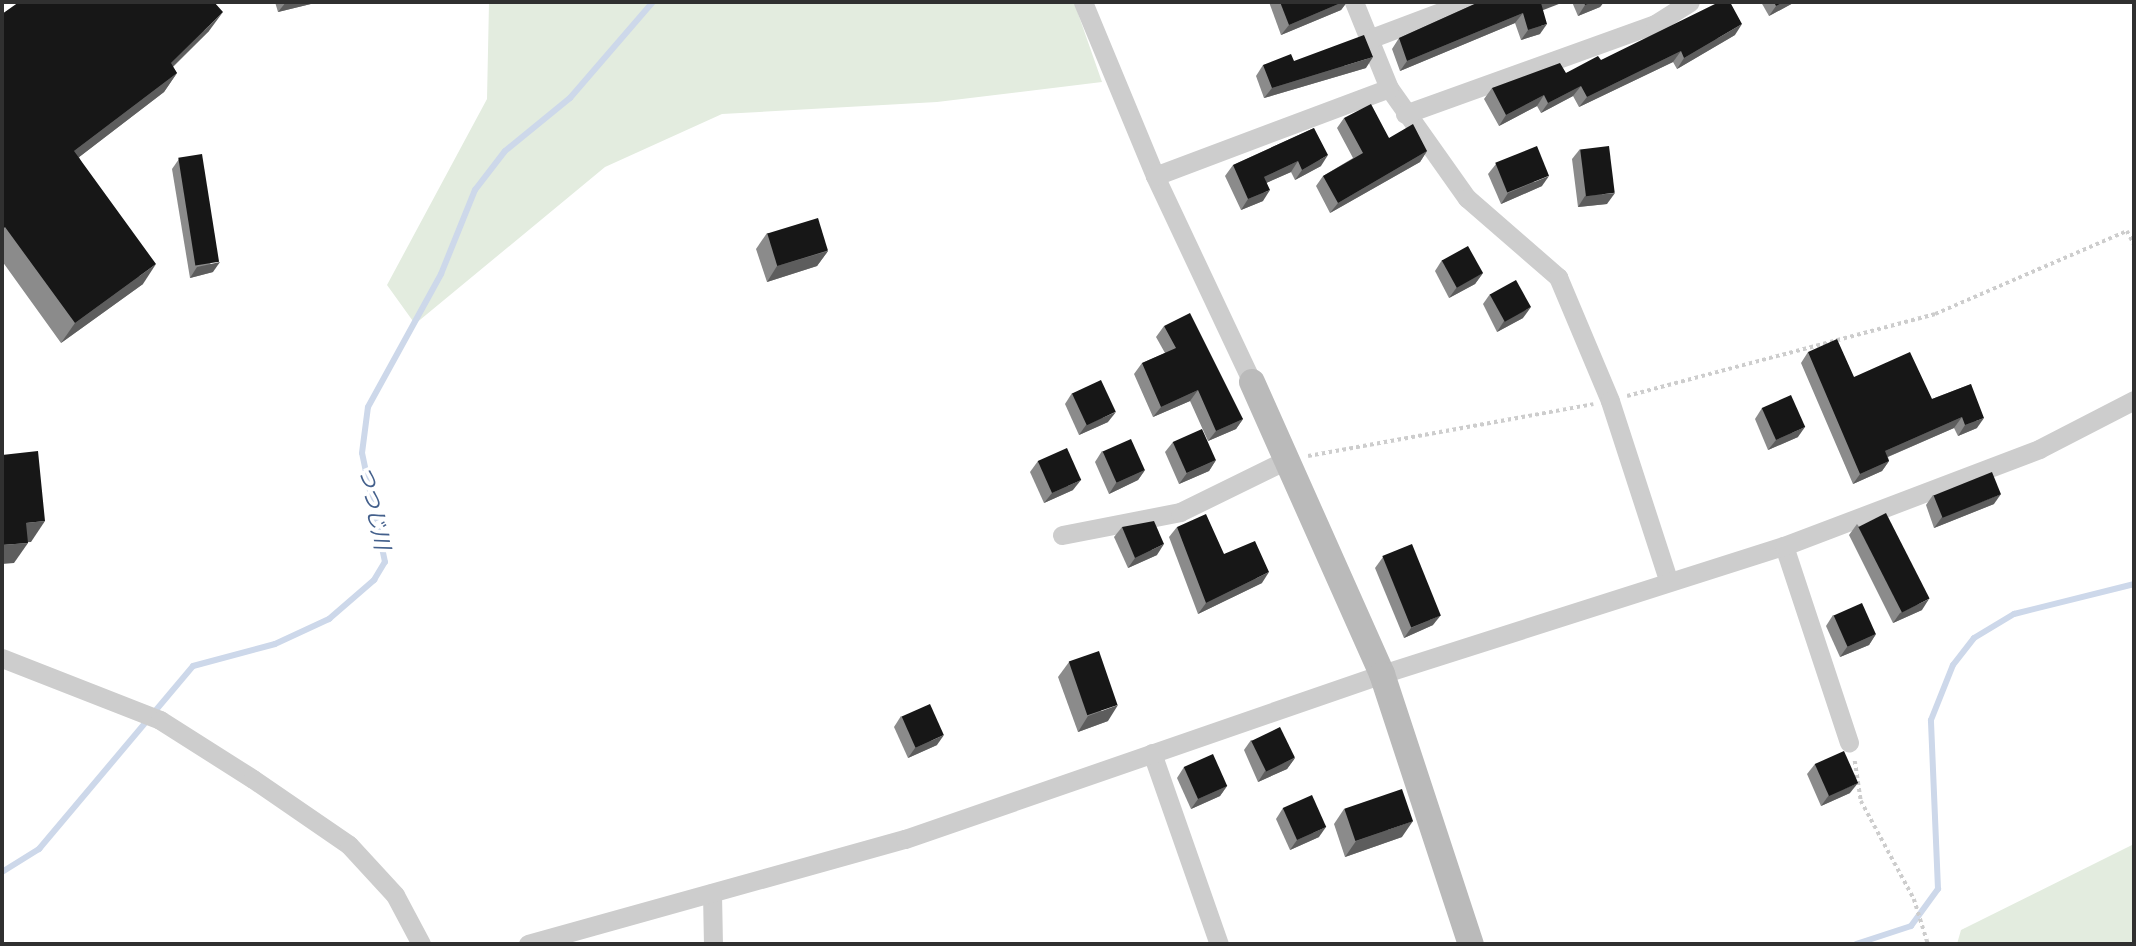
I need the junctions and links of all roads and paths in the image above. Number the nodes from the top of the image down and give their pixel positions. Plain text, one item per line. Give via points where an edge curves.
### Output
1 (1083, 2) edge
2 (1354, 2) edge
3 (1467, 2) edge
4 (1690, 2) edge
5 (1369, 39) junction
6 (1389, 88) junction
7 (1405, 114) junction
8 (1155, 176) junction
9 (2134, 244) edge
10 (1252, 382) joint
11 (2134, 400) edge
12 (1610, 401) junction
13 (1288, 459) junction
14 (1062, 535) dead end
15 (1784, 546) junction
16 (1668, 580) junction
17 (2, 658) edge
18 (1382, 674) junction
19 (1849, 743) joint
20 (1152, 753) junction
21 (712, 893) junction
22 (421, 944) edge
23 (528, 944) edge
24 (713, 944) edge
25 (1219, 944) edge
26 (1471, 944) edge
27 (1928, 944) edge

1 - 8 street
2 - 5 street
3 - 5 street
4 - 7 street via 1655,24
5 - 6 street
6 - 7 street
6 - 8 street
7 - 12 street via 1467,198 1558,277
8 - 10 street
9 - 12 path via 2127,231 1935,314
10 - 13 street
11 - 15 street via 2039,449
12 - 13 path
12 - 16 street
13 - 14 street via 1180,512
13 - 18 street
15 - 16 street
15 - 19 street
16 - 18 street
17 - 22 street via 160,720 349,845 395,895
18 - 20 street
18 - 26 street
19 - 27 path via 1861,801 1914,899
20 - 21 street via 905,839
20 - 25 street
21 - 23 street
21 - 24 street

